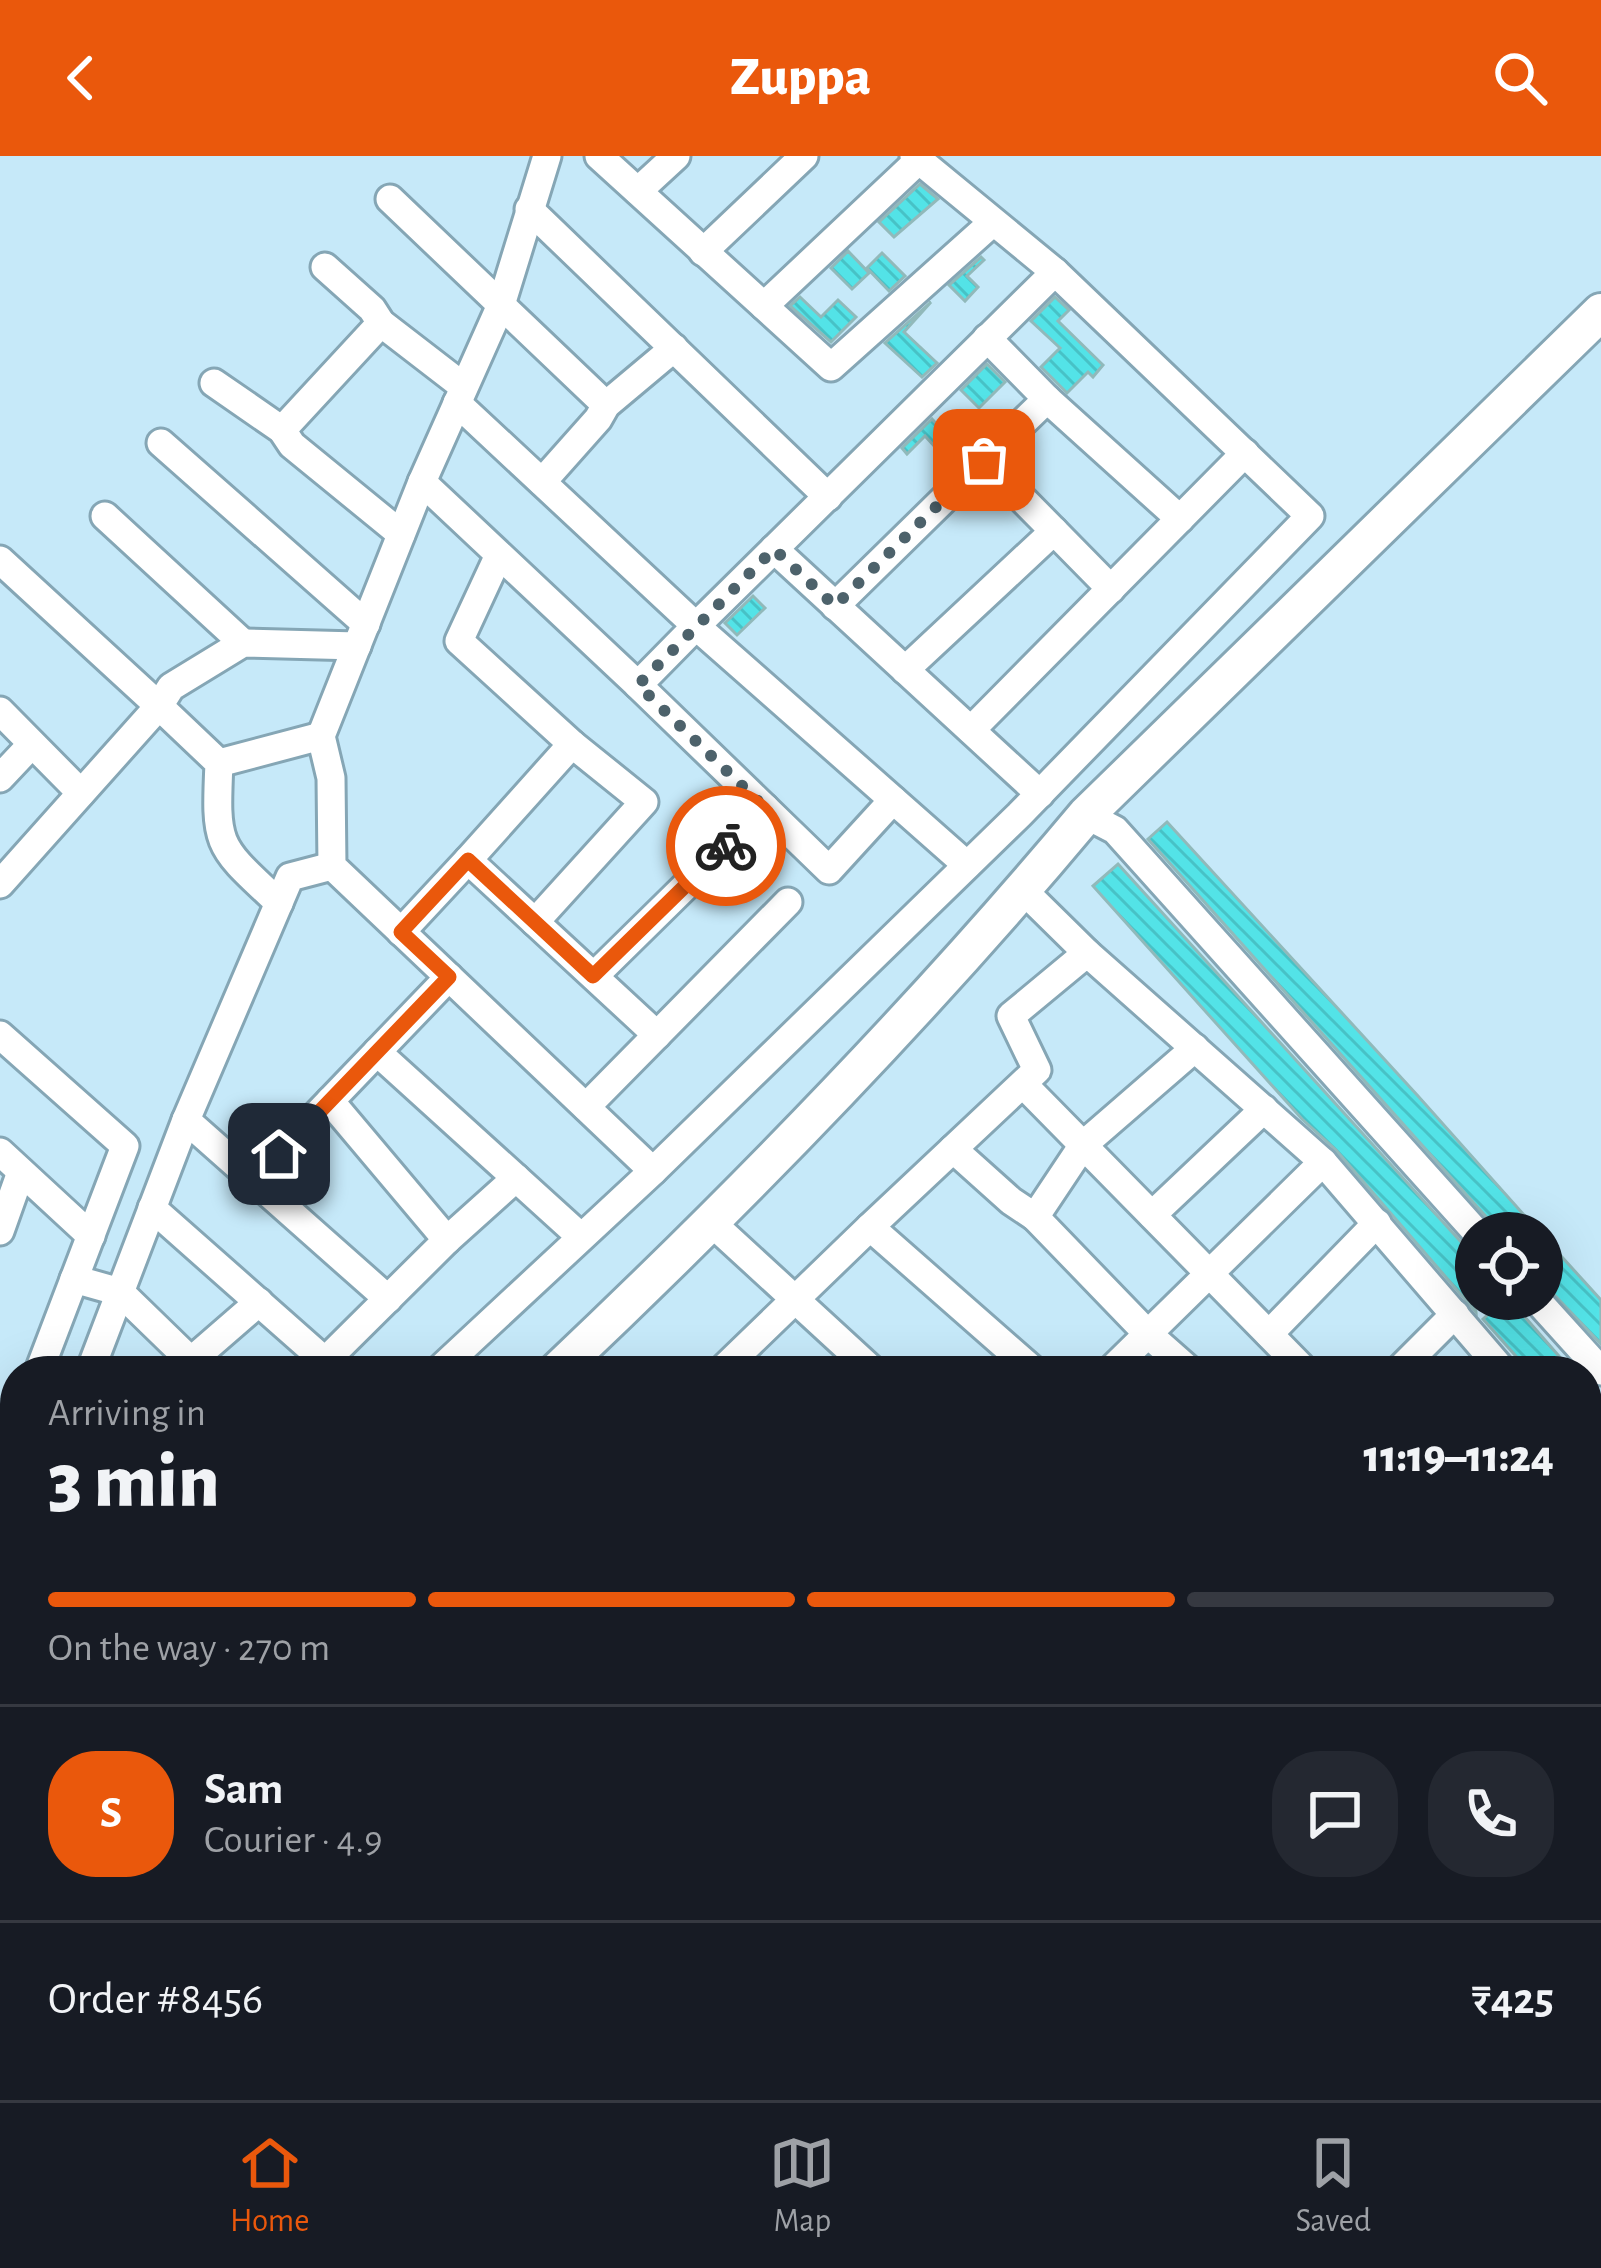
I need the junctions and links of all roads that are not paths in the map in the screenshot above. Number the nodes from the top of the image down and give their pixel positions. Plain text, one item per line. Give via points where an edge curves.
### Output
1 (547, 156) edge
2 (599, 156) edge
3 (676, 156) edge
4 (803, 156) edge
5 (916, 158) edge
6 (638, 191) junction
7 (390, 199) dead end
8 (529, 209) junction
9 (993, 222) junction
10 (703, 252) junction
11 (325, 267) dead end
12 (1055, 272) junction
13 (501, 305) junction
14 (764, 306) junction
15 (1601, 312) edge
16 (381, 322) junction
17 (987, 338) junction
18 (674, 348) junction
19 (214, 383) dead end
20 (460, 395) junction
21 (1047, 399) junction
22 (605, 405) junction
23 (282, 430) junction
24 (161, 443) dead end
25 (1245, 454) junction
26 (984, 460) junction
27 (422, 482) junction
28 (542, 482) junction
29 (828, 497) junction
30 (105, 516) dead end
31 (1180, 519) junction
32 (1054, 531) junction
33 (401, 535) junction
34 (774, 549) junction
35 (500, 555) junction
36 (0, 560) edge
37 (1111, 589) junction
38 (835, 606) junction
39 (696, 626) junction
40 (361, 635) junction
41 (243, 644) junction
42 (905, 670) junction
43 (638, 685) junction
44 (159, 706) junction
45 (0, 711) edge
46 (971, 730) junction
47 (321, 736) junction
48 (32, 744) junction
49 (572, 744) junction
50 (219, 763) junction
51 (0, 778) edge
52 (81, 794) junction
53 (1040, 794) junction
54 (892, 800) junction
55 (765, 808) junction
56 (1086, 815) junction
57 (468, 860) junction
58 (332, 866) junction
59 (967, 866) junction
60 (0, 884) edge
61 (284, 890) junction
62 (1023, 890) junction
63 (788, 902) dead end
64 (535, 922) junction
65 (401, 932) junction
66 (1087, 953) junction
67 (593, 976) junction
68 (449, 977) junction
69 (0, 1035) edge
70 (657, 1035) junction
71 (1195, 1048) junction
72 (377, 1052) junction
73 (1023, 1084) junction
74 (330, 1101) junction
75 (586, 1107) junction
76 (1264, 1109) junction
77 (187, 1120) junction
78 (1083, 1145) junction
79 (953, 1149) junction
80 (10, 1162) edge
81 (1323, 1162) junction
82 (653, 1171) junction
83 (516, 1178) junction
84 (254, 1180) junction
85 (152, 1208) junction
86 (1458, 1212) edge
87 (1152, 1215) junction
88 (1035, 1217) junction
89 (1376, 1223) junction
90 (713, 1224) junction
91 (870, 1227) junction
92 (0, 1231) edge
93 (91, 1236) junction
94 (581, 1237) junction
95 (447, 1240) junction
96 (1209, 1274) junction
97 (74, 1280) junction
98 (120, 1292) junction
99 (794, 1297) junction
100 (388, 1299) junction
101 (259, 1302) junction
102 (1455, 1315) joint
103 (1459, 1320) edge
104 (1555, 1320) edge
105 (1148, 1334) junction
106 (1269, 1334) junction
107 (45, 1356) edge
108 (96, 1356) edge
109 (186, 1356) edge
110 (197, 1356) edge
111 (310, 1356) edge
112 (330, 1356) edge
113 (454, 1356) edge
114 (573, 1356) edge
115 (736, 1356) edge
116 (857, 1356) edge
117 (1017, 1356) edge
118 (1125, 1356) edge
119 (1173, 1356) edge
120 (1290, 1356) edge
121 (1413, 1356) edge
122 (1490, 1356) edge
123 (1587, 1356) edge

1 - 8 street
2 - 6 street
3 - 6 street
4 - 10 street
5 - 9 street
5 - 14 street
6 - 10 street
7 - 13 street
8 - 13 street
8 - 18 street
9 - 12 street
9 - 14 street via 831,367
10 - 14 street
11 - 16 street
12 - 17 street
12 - 25 street
13 - 20 street
13 - 22 street
15 - 56 main road
16 - 20 street
16 - 23 street
17 - 21 street
17 - 29 street
18 - 22 street
18 - 29 street
19 - 23 street
20 - 27 street
20 - 28 street
21 - 26 street
21 - 31 street
22 - 28 street
23 - 33 street
24 - 40 street
25 - 31 street
25 - 53 street via 1310,516
26 - 32 street
26 - 38 street
27 - 33 street
27 - 35 street
28 - 39 street
29 - 34 street
30 - 41 street
31 - 37 street
32 - 37 street
32 - 42 street
33 - 40 street
34 - 38 street
34 - 39 street
35 - 43 street
35 - 49 street via 459,641
36 - 44 street
37 - 46 street
38 - 42 street
39 - 43 street
39 - 54 street
40 - 41 street
40 - 47 street
41 - 44 street via 172,687
42 - 46 street
43 - 55 street
44 - 50 street
44 - 52 street
45 - 48 street
46 - 53 street
47 - 50 street
47 - 58 street via 332,778
48 - 51 street
48 - 52 street
49 - 57 street
49 - 64 street via 644,802
50 - 61 street via 216,824 229,856 255,881
52 - 60 street
53 - 59 street
54 - 55 street via 829,870
54 - 59 street
55 - 67 street
56 - 62 main road
56 - 86 street via 1115,830
57 - 64 street
57 - 65 street
58 - 61 street
58 - 65 street
59 - 82 street
61 - 77 street
62 - 66 street
62 - 90 main road
63 - 70 street
64 - 67 street
65 - 68 street
66 - 71 street
66 - 73 street via 1011,1016 1037,1070
67 - 70 street
68 - 72 street
68 - 75 street
69 - 93 street via 125,1146
70 - 75 street
71 - 76 street
71 - 78 street
72 - 74 street
72 - 83 street
73 - 78 street
73 - 79 street
74 - 84 street
74 - 95 street
75 - 82 street
76 - 81 street
76 - 87 street
77 - 84 street
77 - 85 street
78 - 87 street
78 - 88 street
79 - 88 street
79 - 91 street
80 - 92 street
80 - 93 street
81 - 89 street
81 - 96 street
82 - 94 street
83 - 94 street
83 - 95 street
84 - 100 street
85 - 98 street
85 - 101 street
87 - 96 street
88 - 105 street
89 - 102 street
89 - 106 street
90 - 99 street
90 - 114 main road
91 - 99 street
91 - 117 street
93 - 97 street
94 - 113 street
95 - 100 street
96 - 105 street
96 - 106 street
97 - 98 street
97 - 107 street
98 - 108 street
98 - 109 street
99 - 115 street
99 - 116 street
100 - 112 street
101 - 110 street
101 - 111 street
102 - 121 street
103 - 122 street
104 - 123 street
105 - 118 street
105 - 119 street
106 - 120 street

